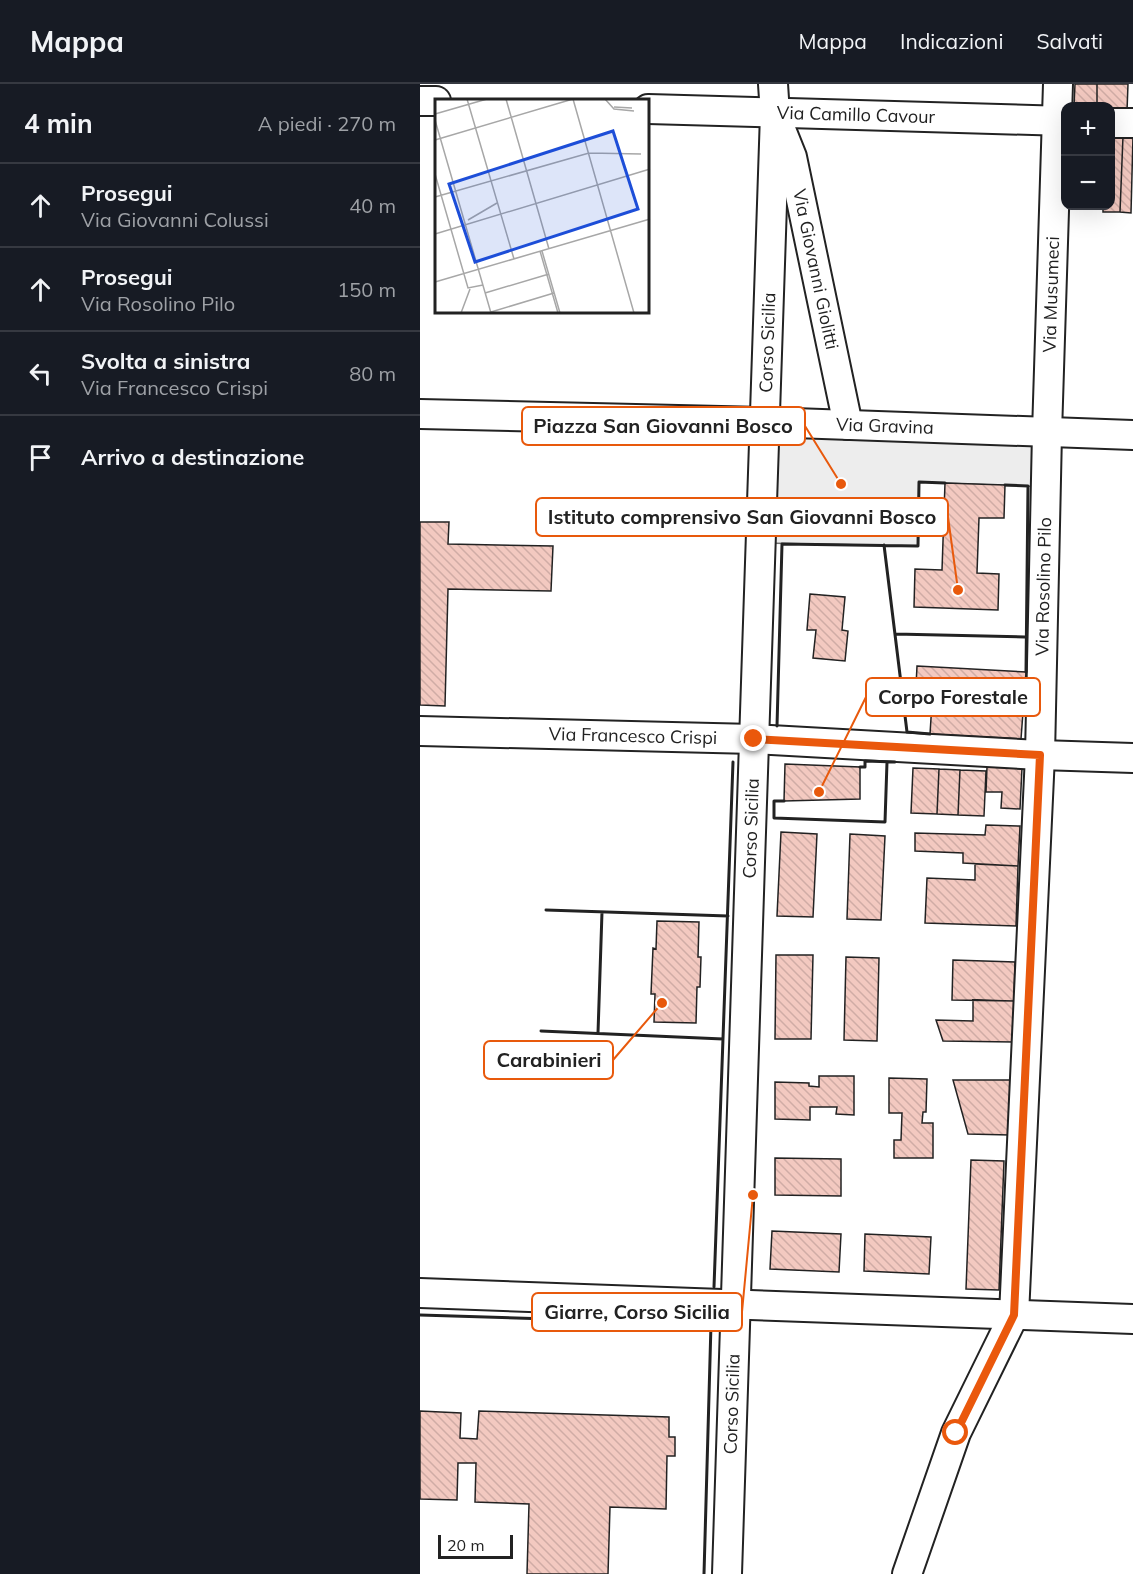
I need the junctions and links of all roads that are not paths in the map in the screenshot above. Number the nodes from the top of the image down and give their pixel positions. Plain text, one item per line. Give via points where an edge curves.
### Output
1 (773, 84) edge
2 (1058, 84) edge
3 (650, 109) edge
4 (775, 114) junction
5 (1061, 121) edge
6 (1115, 123) edge
7 (1133, 123) edge
8 (420, 414) edge
9 (766, 422) junction
10 (848, 425) junction
11 (1047, 433) junction
12 (1133, 435) edge
13 (420, 731) edge
14 (754, 739) junction
15 (1040, 755) junction
16 (1133, 759) edge
17 (420, 1293) edge
18 (735, 1305) junction
19 (1014, 1315) junction
20 (1133, 1319) edge
21 (727, 1574) edge
22 (907, 1574) edge

1 - 4 street, Corso Sicilia
2 - 5 street, Via Musumeci
3 - 4 street, Via Camillo Cavour
4 - 5 street, Via Camillo Cavour
4 - 9 street, Corso Sicilia
4 - 10 street, Via Giovanni Giolitti via 792,157
5 - 11 street, Via Musumeci
6 - 7 street
8 - 9 street, Via Gravina
9 - 10 street, Via Gravina
9 - 14 street, Corso Sicilia
10 - 11 street, Via Gravina
11 - 12 street, Via Gravina
11 - 15 street, Via Rosolino Pilo
13 - 14 street, Via Francesco Crispi
14 - 15 street, Via Francesco Crispi
14 - 18 street, Corso Sicilia
15 - 16 street, Via Francesco Crispi
15 - 19 street, Via Rosolino Pilo
17 - 18 street
18 - 19 street
18 - 21 street, Corso Sicilia
19 - 20 street
19 - 22 street via 956,1433

